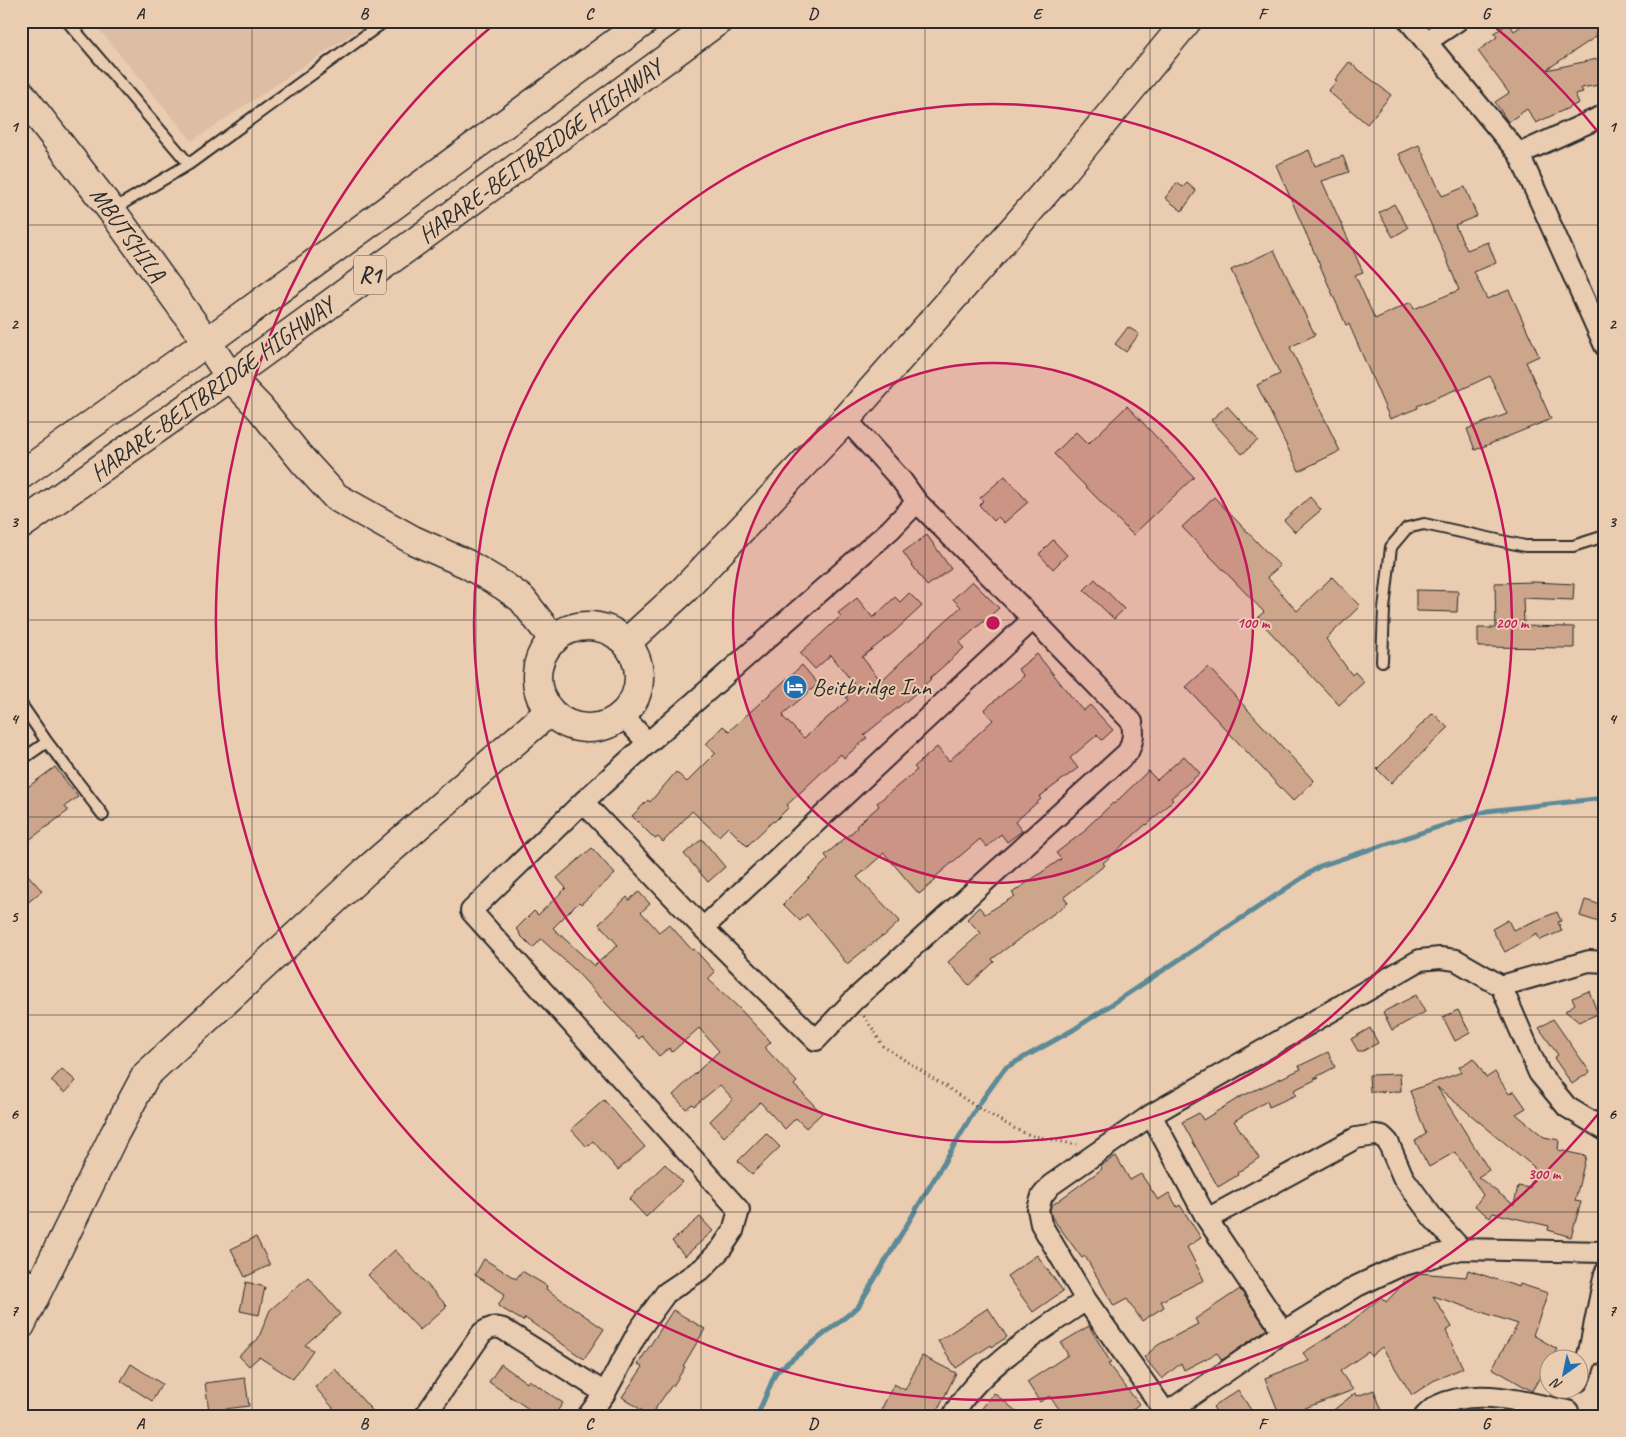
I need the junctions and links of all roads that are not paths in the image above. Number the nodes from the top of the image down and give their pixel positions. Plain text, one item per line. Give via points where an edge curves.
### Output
1 (67, 21) edge
2 (385, 21) edge
3 (646, 21) edge
4 (718, 21) edge
5 (1187, 21) edge
6 (1409, 21) edge
7 (1457, 21) edge
8 (1426, 42) junction
9 (21, 94) edge
10 (1605, 115) edge
11 (1519, 154) junction
12 (189, 164) junction
13 (112, 211) junction
14 (207, 342) junction
15 (1605, 346) edge
16 (230, 377) junction
17 (846, 419) junction
18 (21, 475) edge
19 (917, 502) junction
20 (21, 525) edge
21 (1605, 536) edge
22 (1033, 619) junction
23 (554, 640) junction
24 (626, 643) junction
25 (1382, 661) dead end
26 (21, 704) edge
27 (550, 711) junction
28 (622, 715) junction
29 (47, 742) junction
30 (648, 743) junction
31 (21, 760) edge
32 (583, 802) junction
33 (103, 815) dead end
34 (703, 928) junction
35 (1605, 962) edge
36 (1501, 986) junction
37 (1151, 1115) junction
38 (1605, 1130) edge
39 (1207, 1219) junction
40 (1461, 1249) junction
41 (1605, 1252) edge
42 (1605, 1273) edge
43 (30, 1278) edge
44 (1086, 1300) junction
45 (21, 1325) edge
46 (1283, 1332) junction
47 (1597, 1353) edge
48 (1588, 1367) edge
49 (605, 1393) junction
50 (1572, 1400) edge
51 (1567, 1413) edge
52 (1164, 1414) edge
53 (425, 1416) edge
54 (588, 1416) edge
55 (954, 1416) edge
56 (1424, 1416) edge

1 - 12 lane
2 - 12 lane
3 - 14 main road, HARARE-BEITBRIDGE HIGHWAY / R1
4 - 16 main road, HARARE-BEITBRIDGE HIGHWAY / R1
5 - 17 main road via 1010,234
6 - 8 street
7 - 8 street
8 - 11 street
9 - 13 main road, MBUTSHILA
10 - 11 street
11 - 15 street
12 - 13 lane
13 - 14 main road, MBUTSHILA
14 - 16 main road, MBUTSHILA
14 - 18 main road, HARARE-BEITBRIDGE HIGHWAY / R1
16 - 20 main road, HARARE-BEITBRIDGE HIGHWAY / R1
16 - 23 main road, MBUTSHILA via 336,497 504,586 522,599
17 - 19 street
17 - 24 main road via 684,590
19 - 22 street
19 - 30 street via 890,530
21 - 25 lane via 1573,546 1525,546 1424,524 1407,528 1391,547
22 - 34 street
22 - 34 street via 1132,722 1134,734 1128,752 854,1000 816,1040
23 - 24 main road via 573,629 596,627
23 - 27 main road via 544,653 537,680 539,692
24 - 28 main road via 639,674 630,706
26 - 29 lane
27 - 28 main road via 569,724 591,728 613,722
27 - 43 main road via 366,871 146,1075
28 - 30 street
29 - 31 lane
29 - 33 lane
30 - 32 street
32 - 34 street
32 - 49 street via 471,911 740,1210 733,1231 721,1249 702,1268 666,1293 639,1330
35 - 36 street via 1589,961
36 - 37 street via 1456,960 1420,960
36 - 38 street via 1539,1073 1567,1107
37 - 39 street
37 - 44 street via 1051,1185 1042,1196 1038,1209 1041,1224
39 - 40 street via 1356,1138 1375,1135 1388,1142 1403,1177
39 - 46 street
40 - 41 street
40 - 46 street via 1400,1266 1357,1286
42 - 47 street
43 - 45 main road
44 - 52 street
44 - 55 street via 981,1377
46 - 52 street
47 - 48 street
49 - 53 street via 496,1327 482,1333
49 - 54 street
50 - 51 street
51 - 56 street via 1487,1396 1460,1398 1436,1406

